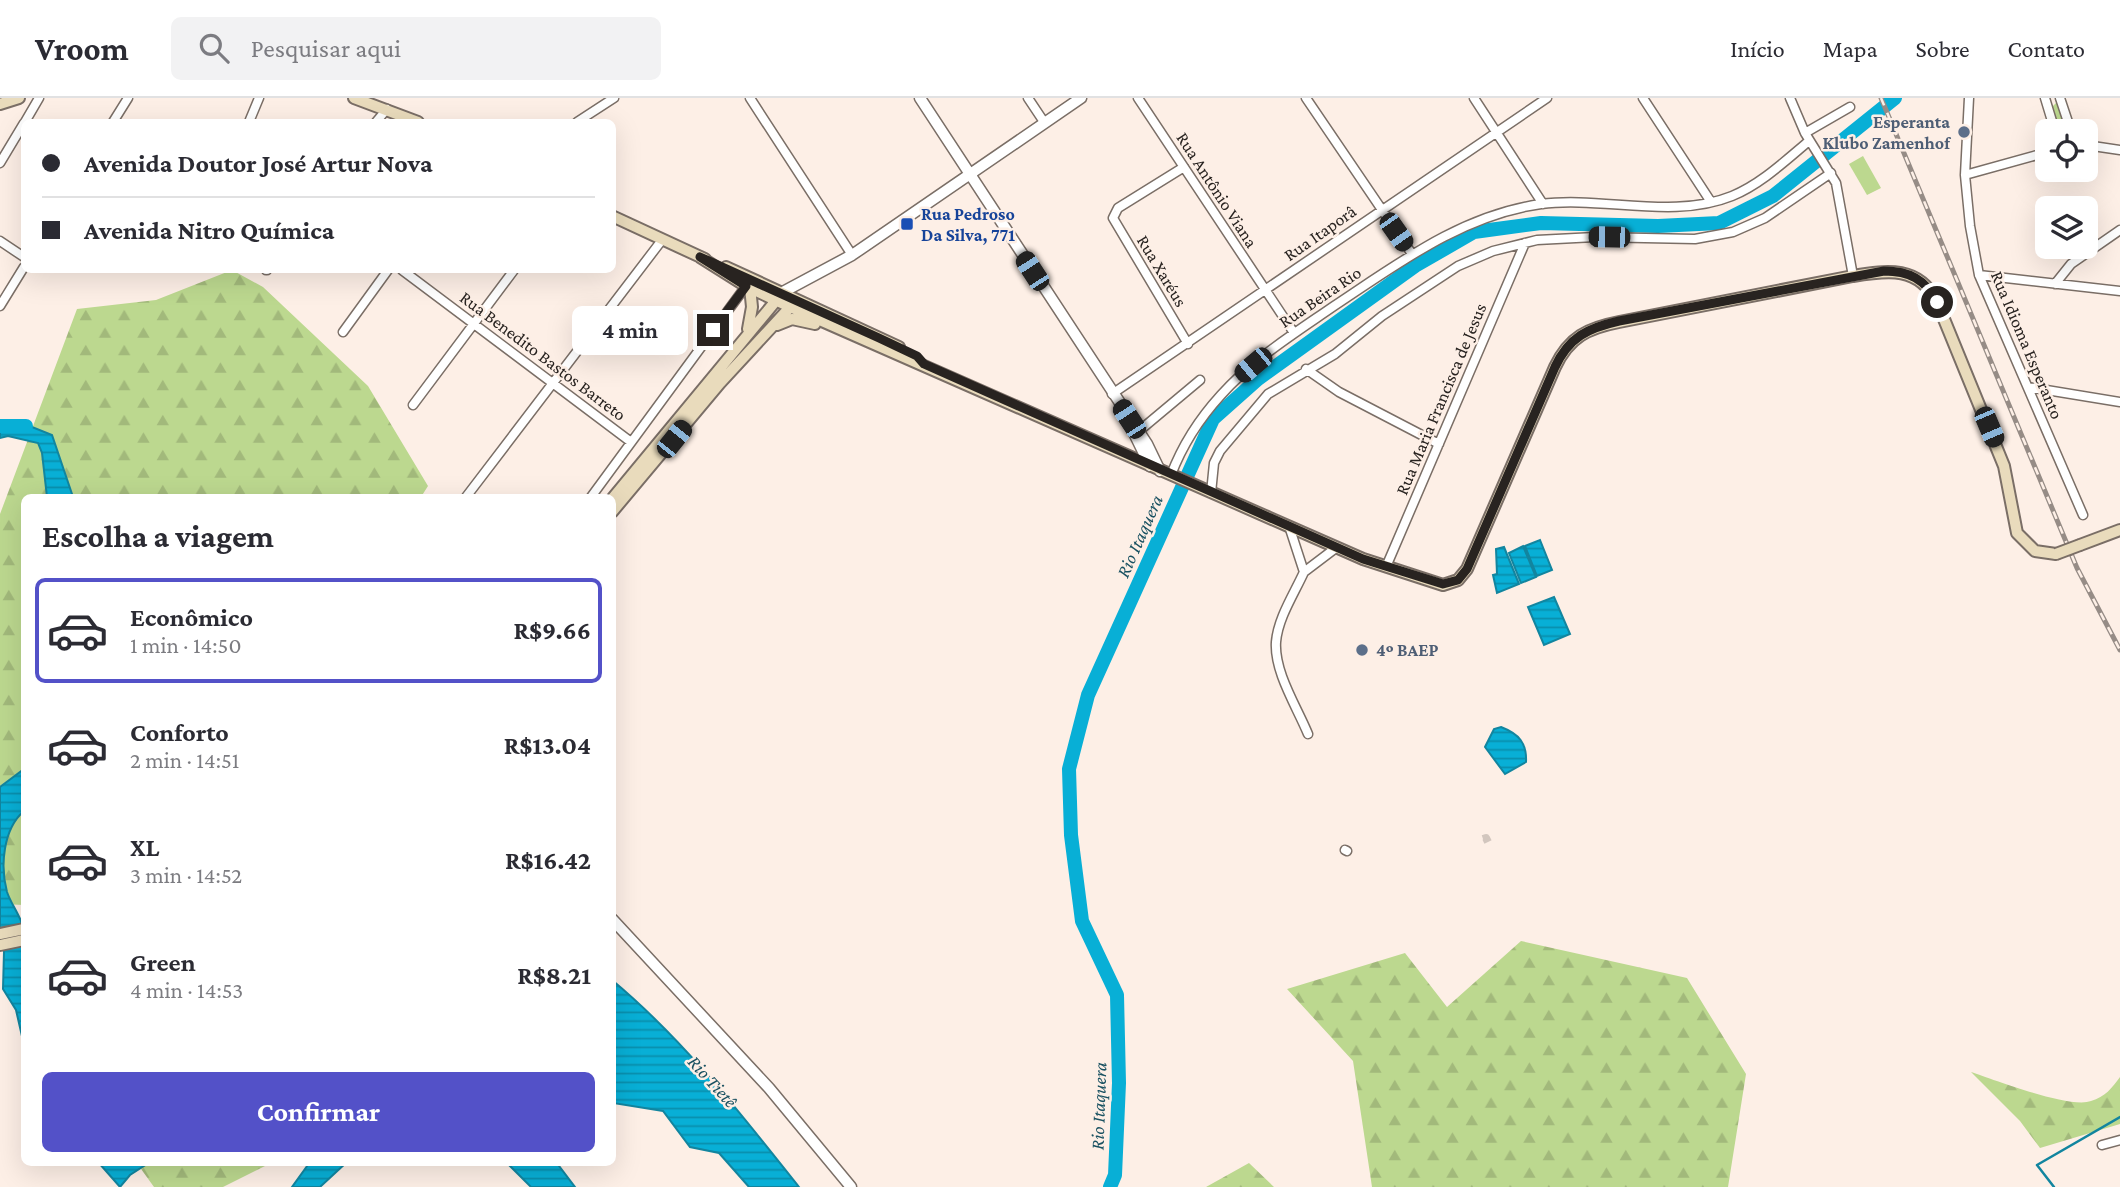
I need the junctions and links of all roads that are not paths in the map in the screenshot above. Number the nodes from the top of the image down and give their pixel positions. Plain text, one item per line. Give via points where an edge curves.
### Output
1 (19, 98) edge
2 (39, 98) edge
3 (128, 98) edge
4 (259, 98) edge
5 (354, 98) edge
6 (614, 98) edge
7 (750, 98) edge
8 (920, 98) edge
9 (1028, 98) edge
10 (1081, 98) edge
11 (1138, 98) edge
12 (1306, 98) edge
13 (1474, 98) edge
14 (1547, 98) edge
15 (1643, 98) edge
16 (1790, 98) edge
17 (2046, 98) edge
18 (2058, 98) edge
19 (1969, 99) edge
20 (368, 100) edge
21 (0, 104) edge
22 (1850, 107) dead end
23 (387, 109) junction
24 (27, 119) edge
25 (115, 119) edge
26 (250, 119) edge
27 (379, 119) edge
28 (411, 119) edge
29 (582, 119) edge
30 (2052, 119) edge
31 (2066, 119) edge
32 (1044, 122) junction
33 (21, 129) edge
34 (1496, 132) junction
35 (1809, 141) junction
36 (2098, 147) edge
37 (2120, 150) edge
38 (2035, 156) edge
39 (0, 163) edge
40 (1184, 167) junction
41 (1829, 170) junction
42 (970, 174) junction
43 (1965, 175) junction
44 (1711, 202) junction
45 (1543, 204) junction
46 (1381, 210) junction
47 (616, 218) edge
48 (2120, 230) edge
49 (662, 240) junction
50 (0, 241) edge
51 (1525, 243) junction
52 (1412, 254) junction
53 (21, 255) edge
54 (852, 255) junction
55 (700, 257) junction
56 (21, 272) edge
57 (386, 273) edge
58 (406, 273) edge
59 (512, 273) edge
60 (1979, 275) junction
61 (1853, 276) junction
62 (805, 283) junction
63 (2055, 284) junction
64 (748, 287) junction
65 (1265, 290) junction
66 (2120, 291) edge
67 (780, 296) junction
68 (793, 303) junction
69 (0, 306) edge
70 (474, 323) junction
71 (771, 327) junction
72 (343, 332) dead end
73 (1294, 333) junction
74 (857, 337) junction
75 (745, 338) junction
76 (1188, 344) junction
77 (924, 364) junction
78 (1306, 369) junction
79 (1200, 380) dead end
80 (552, 383) junction
81 (2028, 387) junction
82 (1112, 394) junction
83 (2120, 402) edge
84 (412, 405) dead end
85 (1129, 419) junction
86 (1139, 431) junction
87 (631, 442) junction
88 (1439, 444) junction
89 (1164, 472) junction
90 (1206, 490) junction
91 (468, 494) edge
92 (593, 494) edge
93 (616, 494) edge
94 (616, 507) edge
95 (2083, 515) dead end
96 (1290, 528) junction
97 (2120, 530) edge
98 (1337, 547) junction
99 (1386, 567) junction
100 (1304, 572) junction
101 (1308, 734) dead end
102 (616, 923) edge
103 (21, 930) edge
104 (0, 934) edge
105 (21, 941) edge
106 (0, 945) edge
107 (2120, 1140) edge
108 (2102, 1145) dead end
109 (851, 1187) edge

1 - 21 main road
2 - 24 street
3 - 25 street
4 - 26 street
5 - 20 main road
6 - 29 street
7 - 54 street
8 - 42 street
9 - 32 street
10 - 32 street
11 - 40 street, Rua Antônio Viana
12 - 46 street
13 - 34 street
14 - 34 street, Rua Itaporâ
15 - 44 street
16 - 35 street
17 - 18 street
17 - 30 street
18 - 31 street
19 - 43 street, Rua Idioma Esperanto
20 - 23 main road
22 - 35 street, Rua Beira Rio
23 - 27 street
23 - 28 main road
32 - 42 street
33 - 39 street
34 - 45 street
34 - 46 street, Rua Itaporâ
35 - 41 street
35 - 44 street, Rua Beira Rio via 1759,181
36 - 37 street
38 - 43 street
40 - 65 street, Rua Antônio Viana
40 - 76 street, Rua Xaréus via 1114,214 1116,226
41 - 51 street via 1765,218 1733,232 1695,239 1573,237
41 - 61 street via 1840,198
42 - 54 street
42 - 82 street
43 - 60 street, Rua Idioma Esperanto
44 - 45 street, Rua Beira Rio
45 - 52 street, Rua Beira Rio via 1479,219
46 - 52 street
46 - 65 street, Rua Itaporâ
47 - 49 main road
48 - 63 street via 2071,264
49 - 55 main road
49 - 80 street
50 - 53 street
51 - 78 street via 1458,266 1382,316 1335,354
51 - 88 street, Rua Maria Francisca de Jesus
52 - 73 street, Rua Beira Rio
54 - 62 street
55 - 64 main road
55 - 67 main road
56 - 69 street
57 - 72 street
58 - 70 street, Rua Benedito Bastos Barreto
59 - 70 street
60 - 63 street
60 - 81 street, Rua Idioma Esperanto
61 - 97 main road, bridge via 1901,272 1920,279 1930,290 2002,460 2017,533 2035,551 2056,554
61 - 99 main road via 1584,331 1565,348 1555,367 1462,577 1438,584
62 - 67 street
62 - 68 street
63 - 66 street
64 - 67 main road
64 - 75 main road via 751,323
64 - 87 street
65 - 73 street, Rua Antônio Viana
65 - 76 street, Rua Itaporâ
67 - 68 main road
67 - 75 main road
68 - 71 main road
68 - 74 main road
68 - 77 main road via 917,356
70 - 80 street, Rua Benedito Bastos Barreto
70 - 84 street
71 - 74 main road via 792,319
71 - 94 main road
73 - 89 street, Rua Beira Rio via 1222,394
74 - 77 main road
75 - 93 main road
76 - 82 street, Rua Itaporâ
77 - 89 main road
78 - 88 street via 1339,392
78 - 90 street via 1268,394 1234,430 1214,463
79 - 86 street
80 - 87 street, Rua Benedito Bastos Barreto
80 - 91 street
81 - 83 street
81 - 95 street, Rua Idioma Esperanto
82 - 85 street
85 - 86 street
85 - 89 street
86 - 89 street
87 - 92 street
88 - 99 street, Rua Maria Francisca de Jesus
89 - 90 main road
90 - 96 main road
96 - 98 main road
96 - 100 street
98 - 99 main road
98 - 100 street
100 - 101 street via 1276,642
102 - 109 street via 769,1088
103 - 104 main road
105 - 106 main road
107 - 108 street

